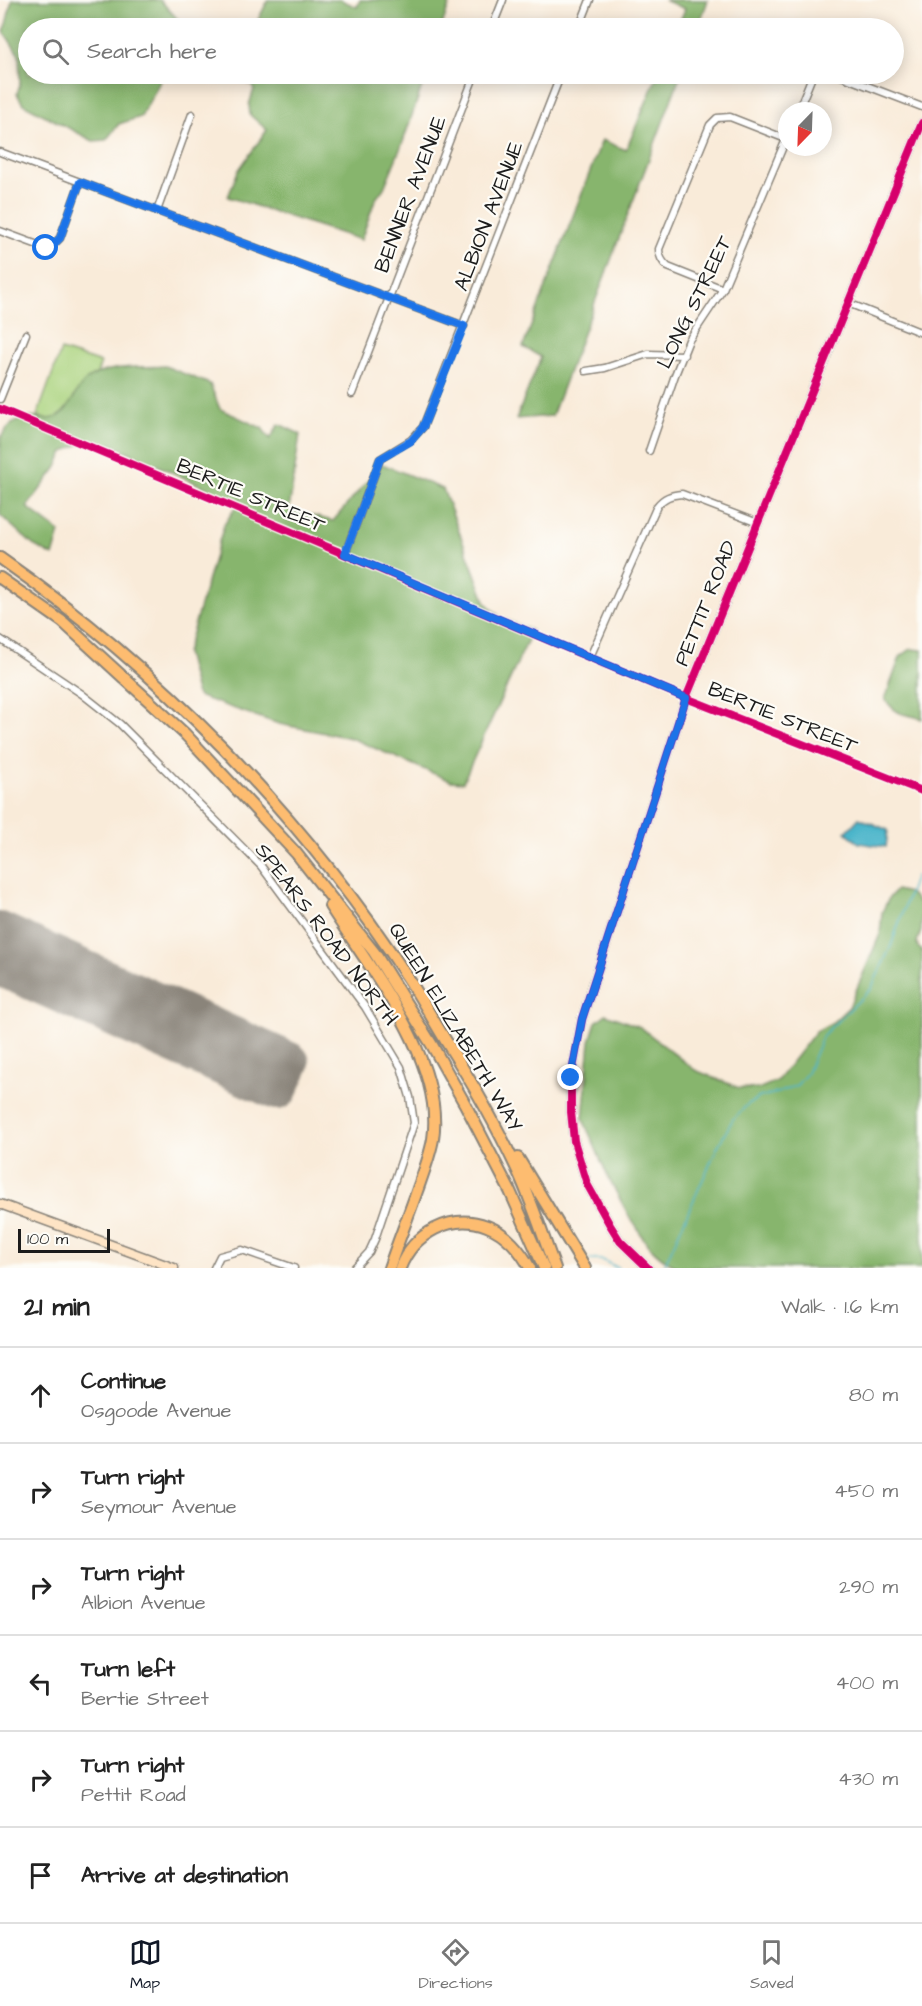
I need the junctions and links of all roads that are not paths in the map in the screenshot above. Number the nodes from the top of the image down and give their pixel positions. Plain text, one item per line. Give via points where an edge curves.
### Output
1 (503, 0) edge
2 (590, 0) edge
3 (496, 18) edge
4 (583, 18) edge
5 (471, 84) edge
6 (557, 84) edge
7 (809, 84) edge
8 (862, 84) edge
9 (802, 102) edge
10 (922, 107) edge
11 (192, 114) dead end
12 (922, 123) edge
13 (778, 135) edge
14 (0, 152) edge
15 (778, 156) edge
16 (80, 182) junction
17 (157, 211) junction
18 (0, 231) edge
19 (723, 289) junction
20 (388, 298) junction
21 (848, 303) junction
22 (464, 326) junction
23 (922, 333) edge
24 (26, 334) dead end
25 (684, 355) junction
26 (586, 371) dead end
27 (352, 394) dead end
28 (0, 399) edge
29 (0, 409) edge
30 (649, 451) dead end
31 (758, 523) junction
32 (345, 554) junction
33 (0, 558) edge
34 (0, 578) edge
35 (0, 639) edge
36 (590, 657) junction
37 (686, 698) junction
38 (922, 791) edge
39 (296, 853) junction
40 (480, 1097) junction
41 (0, 1204) edge
42 (399, 1241) junction
43 (174, 1268) edge
44 (214, 1268) edge
45 (294, 1268) edge
46 (354, 1268) edge
47 (383, 1268) edge
48 (389, 1268) edge
49 (400, 1268) edge
50 (530, 1268) edge
51 (544, 1268) edge
52 (555, 1268) edge
53 (585, 1268) edge
54 (648, 1268) edge

1 - 3 street
2 - 4 street
5 - 20 street, BENNER AVENUE
6 - 22 street, ALBION AVENUE
7 - 9 street
8 - 10 street
11 - 17 street
12 - 21 street, PETTIT ROAD
13 - 19 street via 730,117 717,118 710,125 659,249 662,262 668,267
14 - 16 street
15 - 19 street, LONG STREET
16 - 17 street
16 - 18 street via 60,238 54,244 46,248
17 - 20 street
19 - 25 street, LONG STREET via 689,340
20 - 22 street
20 - 27 street, BENNER AVENUE
21 - 23 street
21 - 31 street, PETTIT ROAD
22 - 32 street, ALBION AVENUE via 423,427 411,441 380,459
24 - 28 street
25 - 26 street via 648,354
25 - 30 street, LONG STREET
29 - 32 street, BERTIE STREET
31 - 36 street via 682,494 662,500
31 - 37 street, PETTIT ROAD
32 - 36 street, BERTIE STREET
33 - 40 highway, QUEEN ELIZABETH WAY via 52,595 131,661 208,732 280,809 346,891 408,978
34 - 39 highway, QUEEN ELIZABETH WAY via 63,622 185,734
35 - 46 street, SPEARS ROAD NORTH via 120,724 261,866 365,1007 401,1066 414,1123 375,1239
36 - 37 street, BERTIE STREET
37 - 38 street, BERTIE STREET
37 - 54 street, PETTIT ROAD via 582,1019 571,1078 574,1141 587,1184 621,1241
39 - 42 highway via 394,1006 429,1078 435,1109 433,1139
39 - 51 highway, QUEEN ELIZABETH WAY via 374,952 432,1045 510,1191
40 - 52 highway, QUEEN ELIZABETH WAY via 516,1166
40 - 53 highway
41 - 43 street
42 - 47 highway
42 - 48 highway
44 - 45 street via 220,1257 242,1250
49 - 50 highway via 407,1252 429,1231 462,1222 487,1226 507,1238

